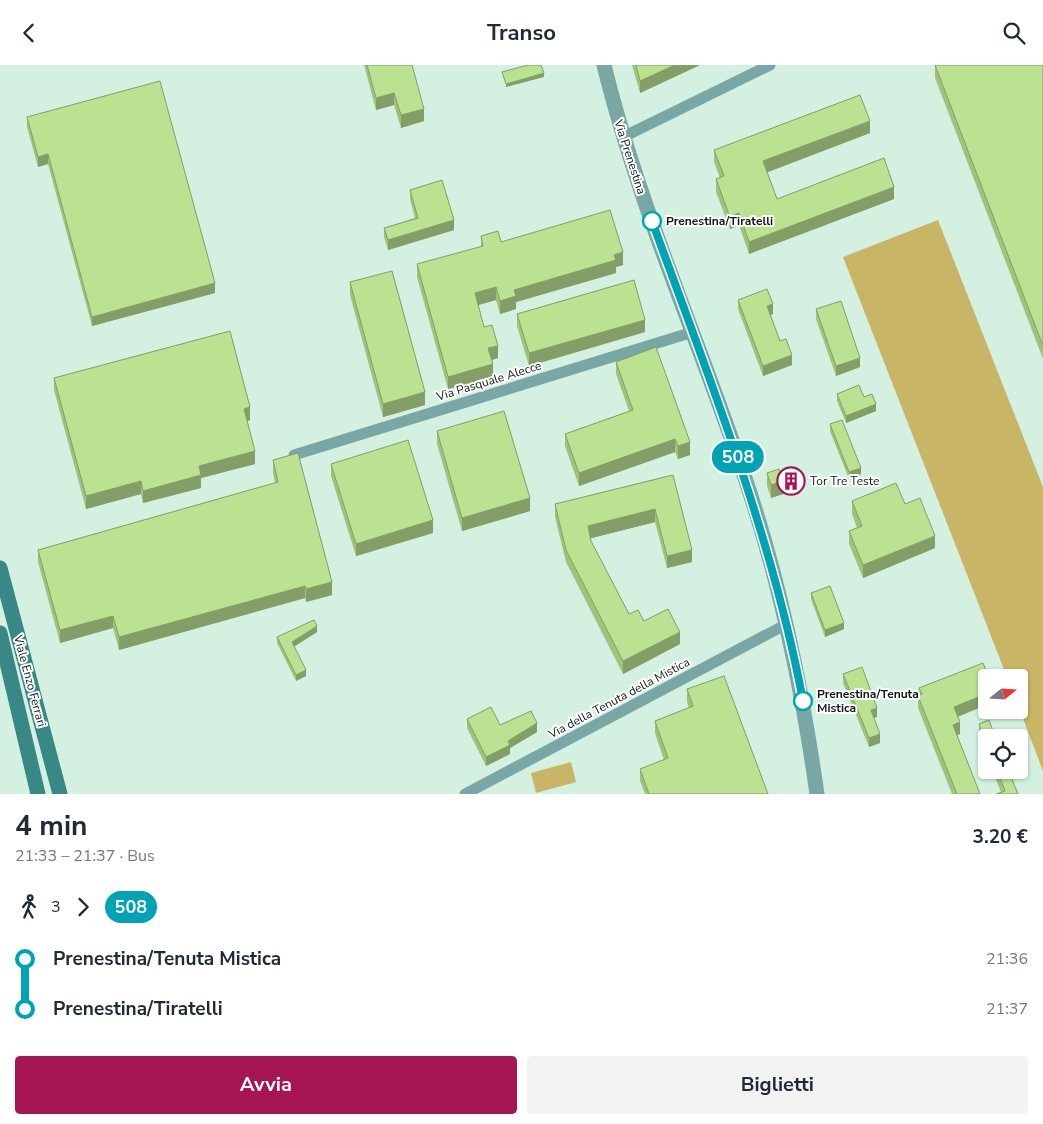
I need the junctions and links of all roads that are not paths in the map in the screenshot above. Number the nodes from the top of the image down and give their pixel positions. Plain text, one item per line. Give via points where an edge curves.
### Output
1 (604, 65) edge
2 (770, 65) edge
3 (623, 137) junction
4 (692, 332) junction
5 (294, 455) edge
6 (0, 567) edge
7 (785, 625) junction
8 (0, 633) edge
9 (38, 794) edge
10 (60, 794) edge
11 (465, 794) edge
12 (817, 794) edge

1 - 3 street, Via Prenestina
2 - 3 street
3 - 4 street, Via Prenestina
4 - 5 street, Via Pasquale Alecce
4 - 7 street, Via Prenestina via 746,481
6 - 10 main road, Viale Enzo Ferrari
7 - 11 street, Via della Tenuta della Mistica
7 - 12 street, Via Prenestina via 799,682
8 - 9 main road, Viale Enzo Ferrari

